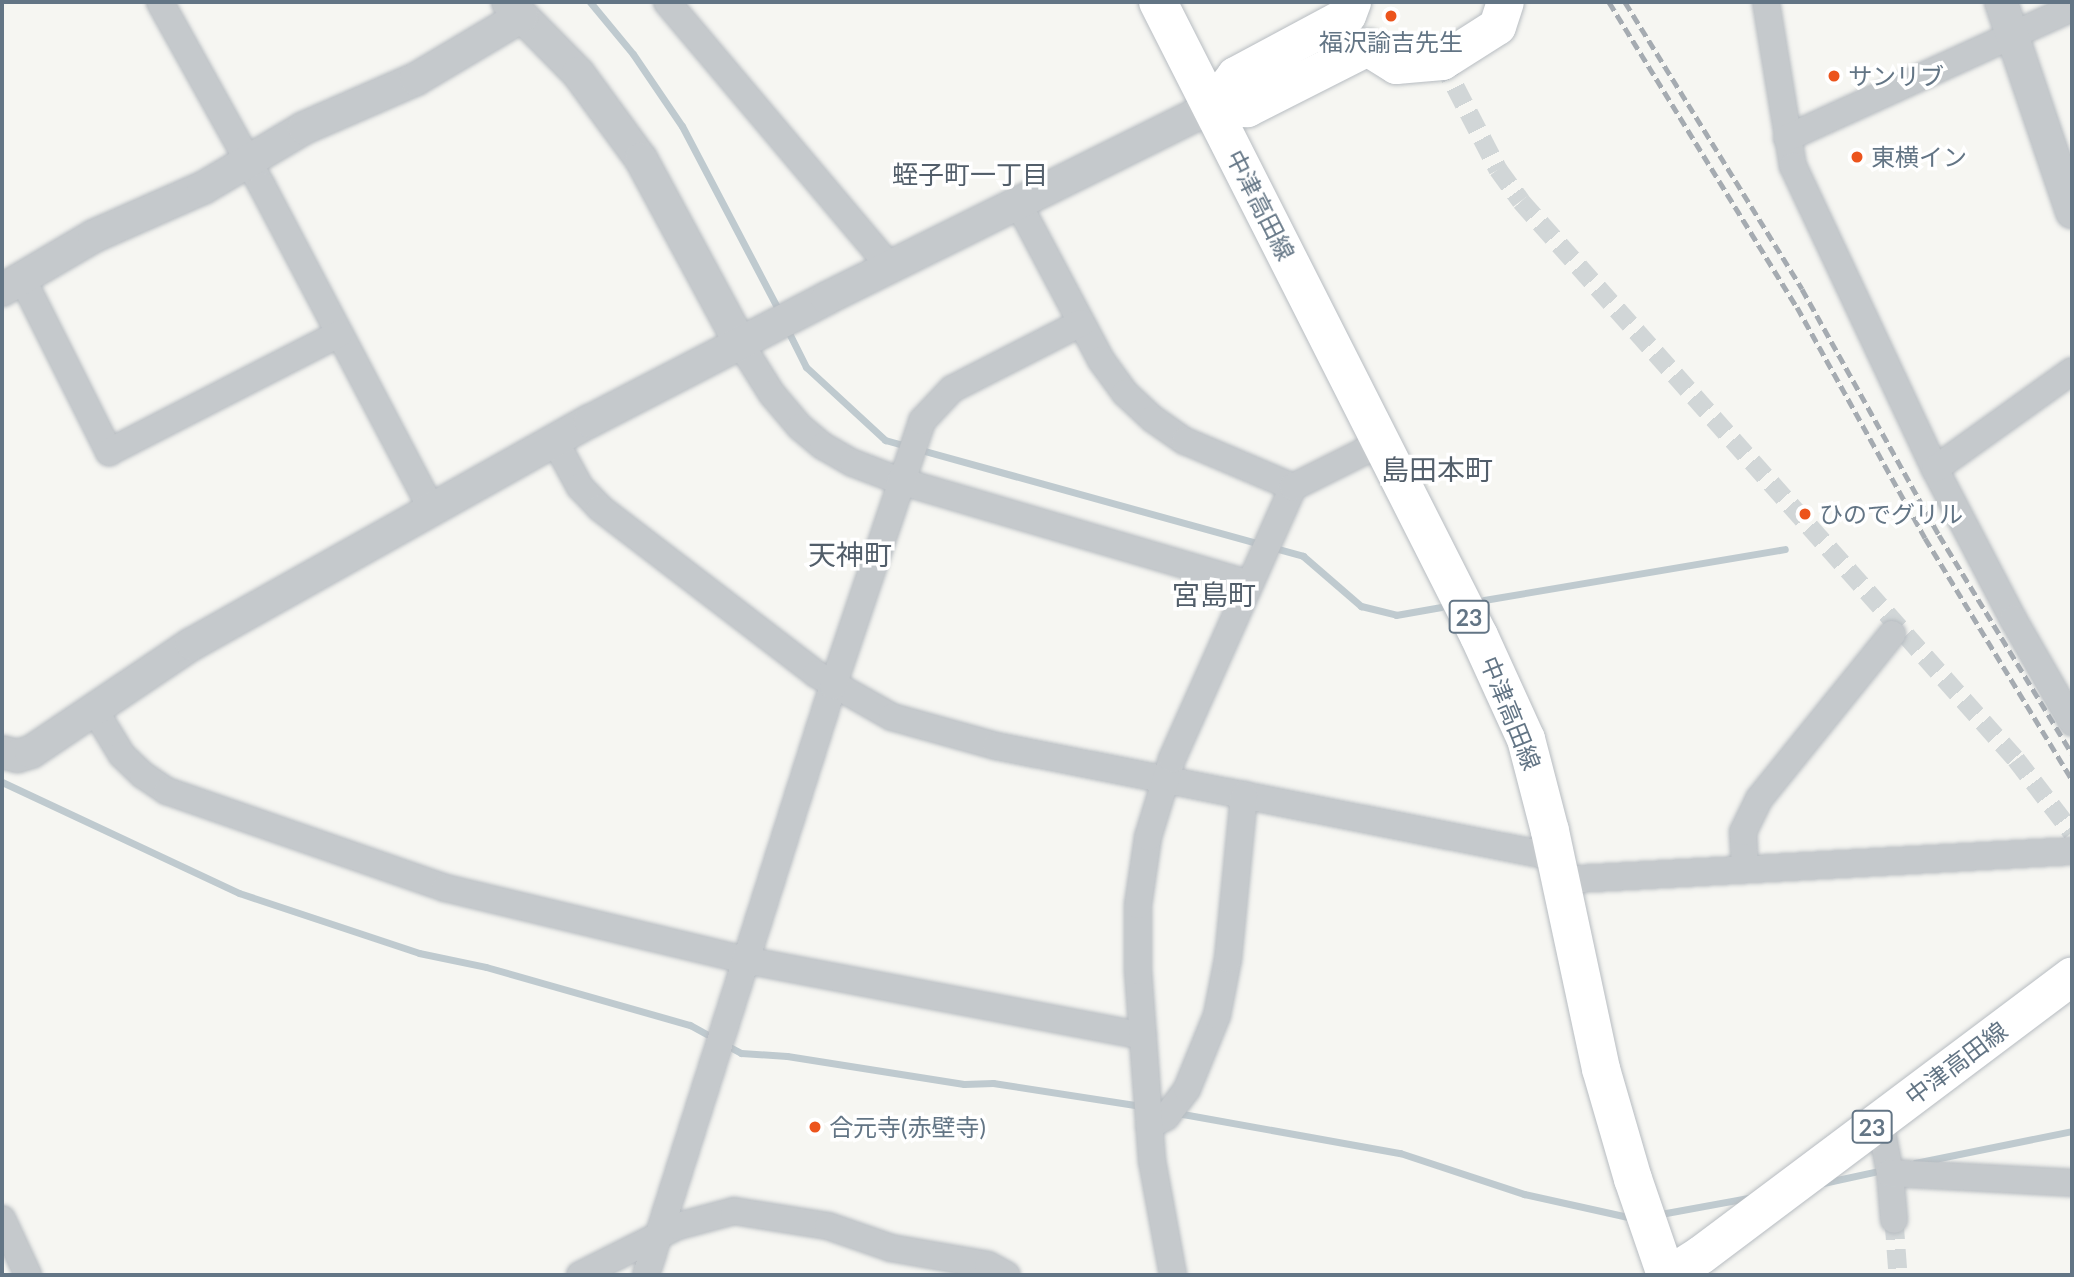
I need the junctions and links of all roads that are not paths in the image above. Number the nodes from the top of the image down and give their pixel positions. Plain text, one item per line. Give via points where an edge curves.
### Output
1 (160, 2) edge
2 (667, 2) edge
3 (1158, 2) edge
4 (1352, 2) edge
5 (1505, 2) edge
6 (1766, 2) edge
7 (2001, 2) edge
8 (2072, 8) edge
9 (515, 9) edge
10 (2012, 35) junction
11 (1211, 107) junction
12 (1787, 138) junction
13 (248, 162) junction
14 (1018, 203) junction
15 (2072, 212) edge
16 (890, 267) junction
17 (12, 284) edge
18 (1081, 323) junction
19 (339, 334) junction
20 (740, 343) junction
21 (2072, 371) edge
22 (555, 441) junction
23 (1381, 443) junction
24 (1935, 469) junction
25 (900, 481) junction
26 (1293, 487) junction
27 (431, 508) junction
28 (1249, 584) junction
29 (1892, 634) dead end
30 (833, 686) junction
31 (94, 709) junction
32 (2072, 722) edge
33 (38, 747) junction
34 (2, 752) edge
35 (2, 773) edge
36 (1164, 779) junction
37 (1244, 795) junction
38 (2071, 854) edge
39 (1558, 868) junction
40 (1745, 869) junction
41 (745, 960) junction
42 (2072, 976) edge
43 (1143, 1036) junction
44 (1880, 1121) junction
45 (1149, 1126) junction
46 (1890, 1173) junction
47 (2072, 1183) edge
48 (2, 1219) edge
49 (1894, 1220) tunnel mouth
50 (657, 1236) junction
51 (28, 1275) edge
52 (580, 1275) edge
53 (646, 1275) edge
54 (1007, 1275) edge
55 (1173, 1275) edge
56 (1668, 1275) edge

1 - 13 street
2 - 16 street
3 - 11 main road, 中津高田線 / 23
4 - 11 main road via 1348,15 1235,75
5 - 11 main road via 1497,26 1442,61 1396,65 1367,47 1247,108
6 - 12 street
7 - 10 street
8 - 10 street
9 - 13 street via 416,79 304,128
9 - 20 street via 578,72 641,159
10 - 12 street
10 - 15 street
11 - 14 street
11 - 23 main road, 中津高田線 / 23
12 - 24 street via 1793,166
13 - 17 street via 172,204 94,236
13 - 19 street
14 - 16 street
14 - 18 street
16 - 20 street
17 - 19 street via 109,452
18 - 25 street via 964,382 939,400 922,421
18 - 26 street via 1112,377 1153,419 1205,451
19 - 27 street
20 - 22 street
20 - 25 street via 800,427 839,456
21 - 24 street
22 - 27 street
22 - 30 street via 580,487 600,508
23 - 26 street
23 - 39 main road, 中津高田線 / 23 via 1511,704 1537,775
24 - 32 street
25 - 28 street
25 - 30 street
26 - 28 street
27 - 31 street via 192,644
28 - 36 street
29 - 40 street via 1759,799 1743,832
30 - 36 street via 892,717 934,731
30 - 41 street
31 - 33 street
31 - 41 street via 132,765 167,791 191,801 445,888
33 - 34 street via 17,756
33 - 35 street
36 - 37 street
36 - 43 street via 1148,837 1138,905 1136,948
37 - 39 street
37 - 45 street via 1228,959 1217,1016 1187,1089 1171,1111
38 - 40 street
39 - 40 street
39 - 56 main road, 中津高田線 / 23 via 1604,1080
41 - 43 street
41 - 50 street
42 - 44 main road, 中津高田線 / 23
43 - 45 street
44 - 46 street
44 - 56 main road, 中津高田線 / 23
45 - 55 street
46 - 47 street
46 - 49 street
48 - 51 street
50 - 52 street
50 - 53 street
50 - 54 street via 716,1214 753,1212 828,1226 891,1248 988,1265

